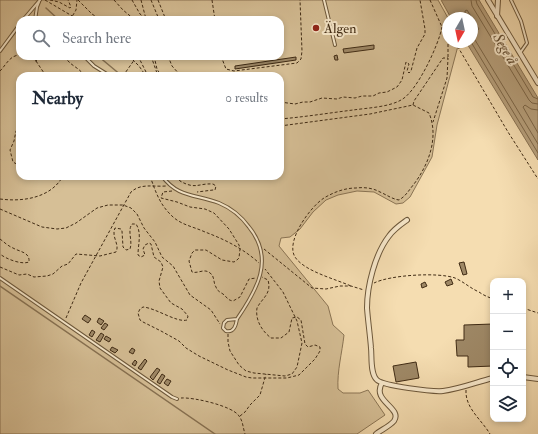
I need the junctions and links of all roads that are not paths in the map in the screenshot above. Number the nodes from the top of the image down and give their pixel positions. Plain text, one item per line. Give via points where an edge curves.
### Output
1 (40, 0) edge
2 (324, 0) edge
3 (488, 0) edge
4 (498, 0) edge
5 (511, 0) edge
6 (26, 16) edge
7 (36, 16) edge
8 (497, 17) junction
9 (16, 29) edge
10 (335, 45) dead end
11 (0, 51) edge
12 (520, 54) junction
13 (88, 60) edge
14 (104, 72) edge
15 (538, 83) edge
16 (165, 180) edge
17 (406, 220) dead end
18 (0, 278) edge
19 (237, 319) junction
20 (526, 377) edge
21 (490, 379) edge
22 (538, 379) edge
23 (382, 383) junction
24 (177, 399) road end
25 (376, 434) edge

1 - 6 lane
1 - 7 lane
2 - 10 lane
3 - 8 street
4 - 8 street
5 - 12 lane via 527,43
8 - 12 street
9 - 11 lane
12 - 15 street
13 - 14 lane
16 - 19 lane via 177,190 217,202 238,214 255,234 260,247 260,278 251,299
17 - 23 street via 388,237 372,274 368,291 367,308 374,372 376,379
18 - 24 lane
19 - 19 lane via 234,328 228,332 223,328 227,320
20 - 22 street
21 - 23 street via 441,391
23 - 25 street via 379,392 396,416 394,421

